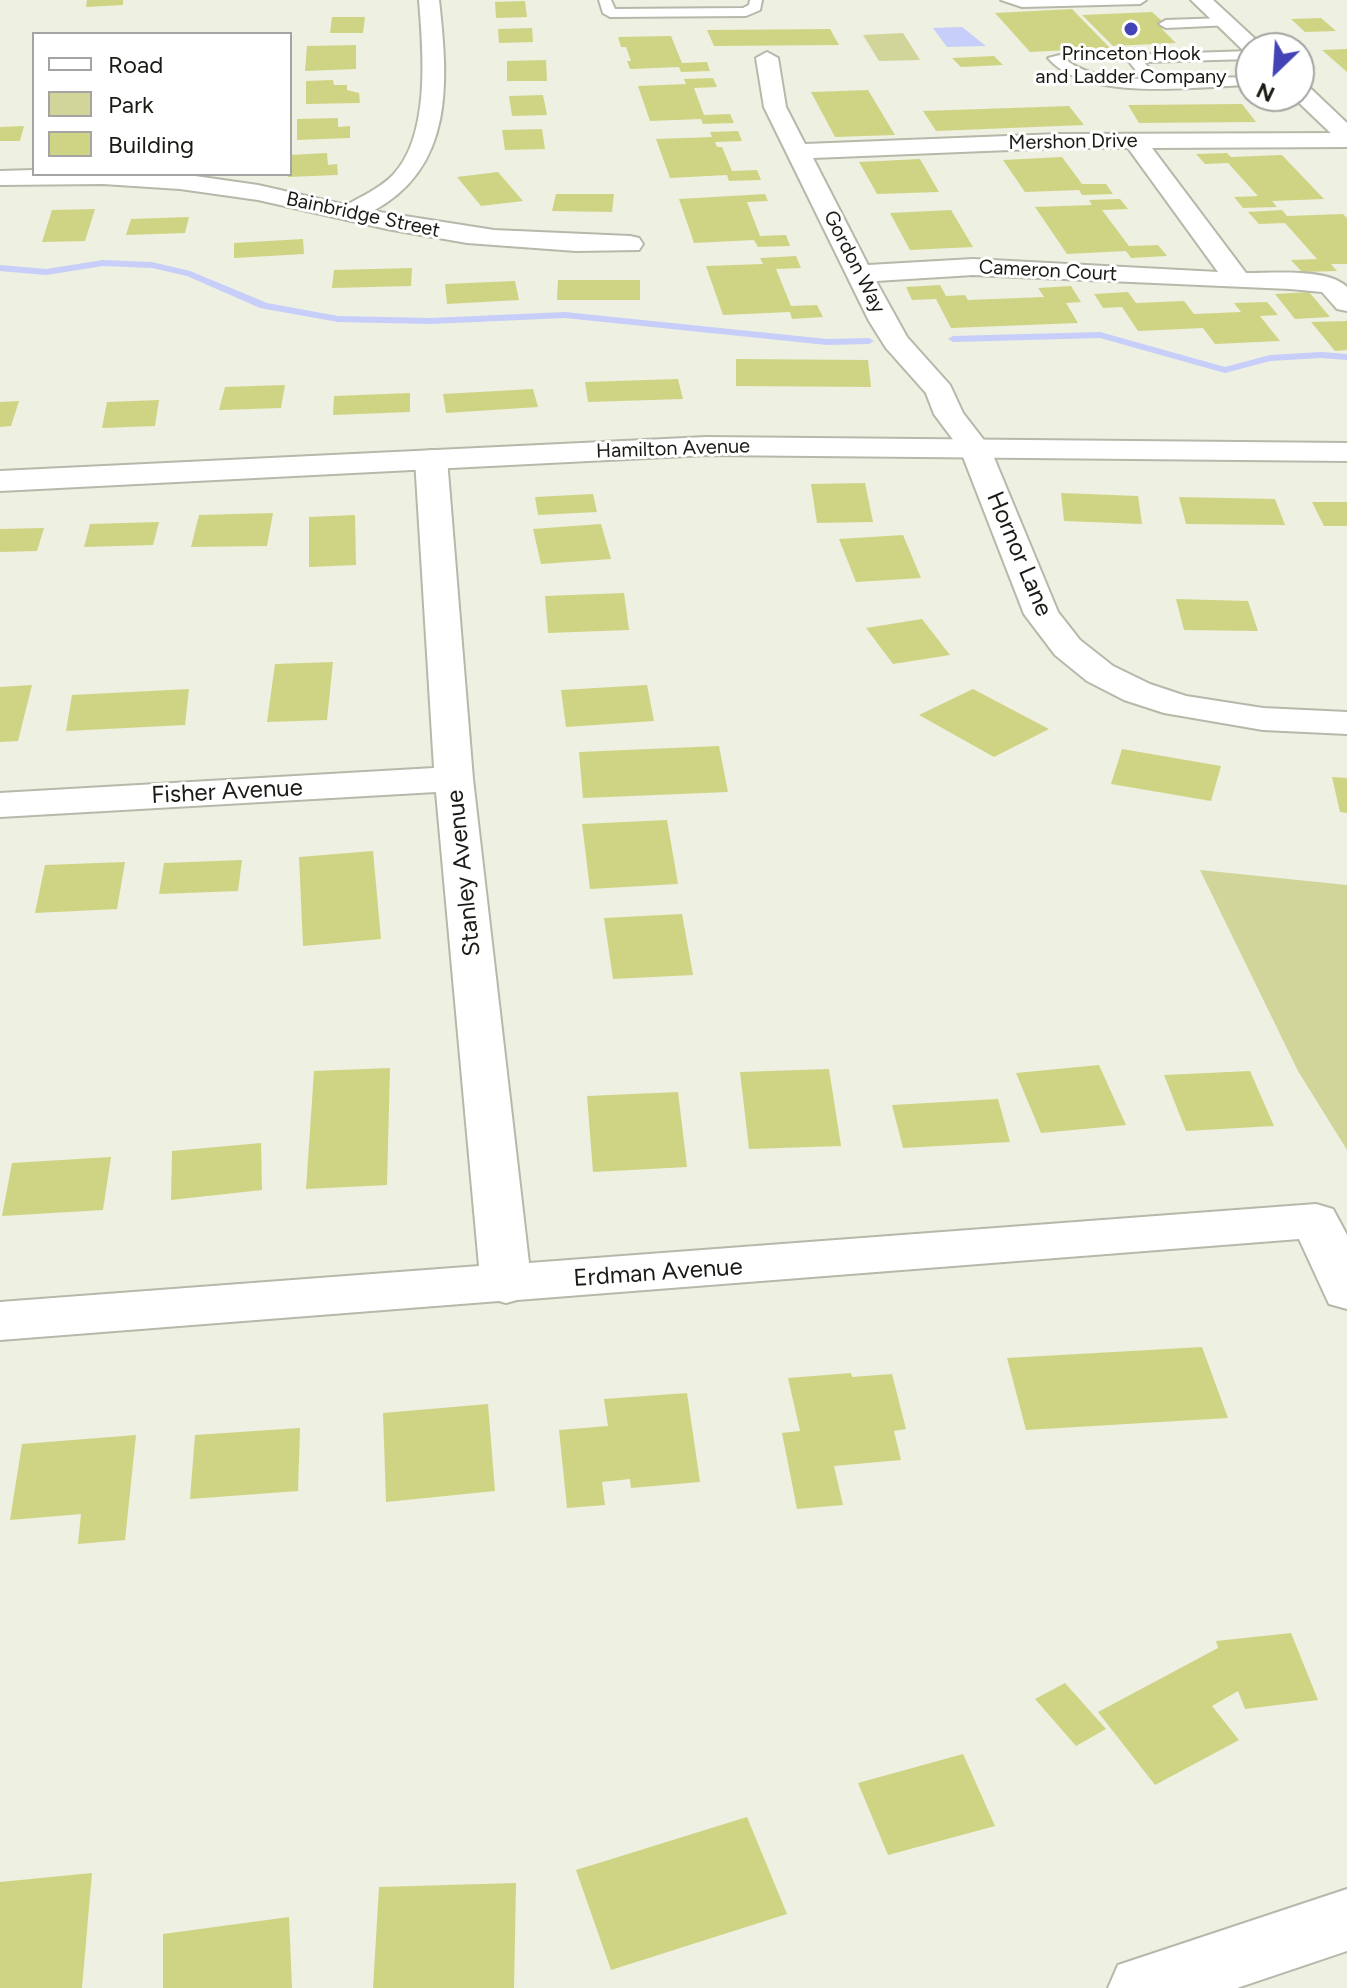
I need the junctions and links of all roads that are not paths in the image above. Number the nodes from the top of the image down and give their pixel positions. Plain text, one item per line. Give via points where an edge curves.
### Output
1 (429, 0) edge
2 (605, 0) edge
3 (756, 0) edge
4 (1007, 0) edge
5 (1140, 0) edge
6 (1201, 0) edge
7 (655, 6) edge
8 (1225, 22) junction
9 (1166, 24) dead end
10 (1236, 32) edge
11 (1235, 55) edge
12 (767, 58) dead end
13 (1055, 58) dead end
14 (1152, 81) junction
15 (1235, 81) edge
16 (1315, 106) edge
17 (1347, 138) edge
18 (1135, 141) junction
19 (799, 151) junction
20 (0, 178) edge
21 (350, 213) junction
22 (630, 244) dead end
23 (859, 274) junction
24 (1238, 281) junction
25 (1347, 303) edge
26 (975, 448) junction
27 (1347, 452) edge
28 (431, 459) junction
29 (0, 481) edge
30 (1347, 723) edge
31 (454, 779) junction
32 (0, 805) edge
33 (506, 1285) junction
34 (1347, 1291) edge
35 (0, 1321) edge
36 (1347, 1920) edge
37 (1142, 1988) edge

1 - 21 street via 434,49 426,133 409,173
2 - 7 lane via 610,13
3 - 7 lane via 746,12
4 - 5 lane
6 - 8 street
8 - 9 lane
8 - 10 street
11 - 14 lane via 1133,58
12 - 19 street, Gordon Way via 775,107
13 - 14 lane via 1072,73
14 - 15 lane
16 - 17 street
17 - 18 street, Mershon Drive
18 - 19 street, Mershon Drive
18 - 24 street
19 - 23 street, Gordon Way
20 - 21 street, Bainbridge Street via 161,179 251,191
21 - 22 street, Bainbridge Street via 459,234
23 - 24 street, Cameron Court via 973,267
23 - 26 street, Gordon Way via 896,342 940,391 949,414
24 - 25 street, Cameron Court via 1330,285
26 - 27 street, Hamilton Avenue
26 - 28 street, Hamilton Avenue via 706,446
26 - 30 street, Hornor Lane via 1041,614 1056,638 1084,662 1118,682 1203,711 1258,720
28 - 29 street, Hamilton Avenue
28 - 31 street, Stanley Avenue
31 - 32 street, Fisher Avenue
31 - 33 street, Stanley Avenue
33 - 34 street, Erdman Avenue via 1316,1221
33 - 35 street, Erdman Avenue
36 - 37 street

